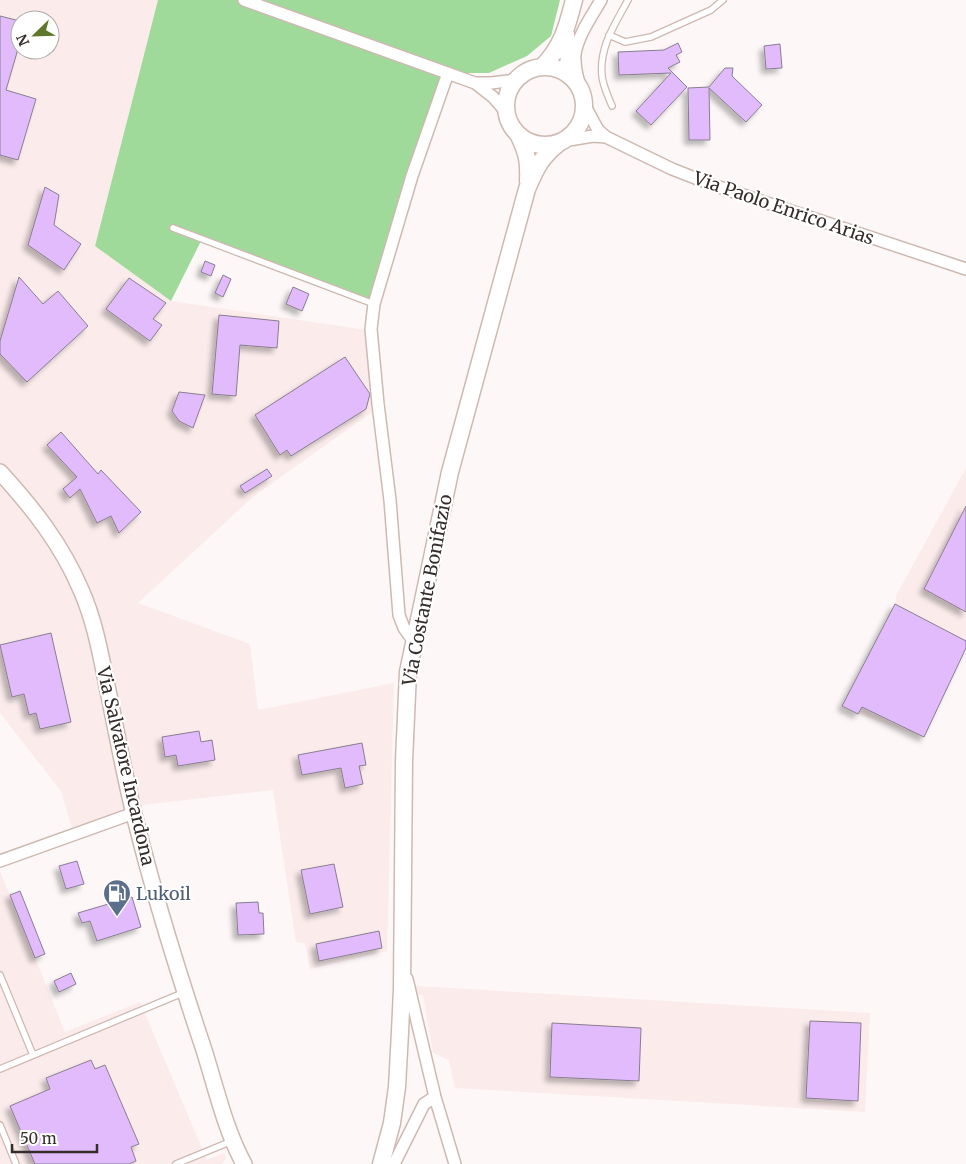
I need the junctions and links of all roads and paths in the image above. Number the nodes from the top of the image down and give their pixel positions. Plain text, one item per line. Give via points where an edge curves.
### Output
1 (244, 0) edge
2 (574, 0) edge
3 (601, 0) edge
4 (628, 0) edge
5 (723, 0) edge
6 (566, 31) junction
7 (609, 35) junction
8 (561, 63) junction
9 (448, 73) junction
10 (516, 80) junction
11 (475, 83) junction
12 (581, 93) junction
13 (612, 106) dead end
14 (506, 112) junction
15 (519, 136) junction
16 (606, 137) junction
17 (561, 142) junction
18 (527, 189) junction
19 (173, 228) dead end
20 (966, 269) edge
21 (374, 304) junction
22 (0, 472) edge
23 (414, 642) junction
24 (134, 813) junction
25 (0, 861) edge
26 (402, 962) junction
27 (0, 975) edge
28 (185, 992) junction
29 (400, 1032) junction
30 (33, 1055) junction
31 (0, 1069) edge
32 (435, 1097) junction
33 (0, 1125) edge
34 (233, 1140) junction
35 (16, 1164) edge
36 (176, 1164) edge
37 (244, 1164) edge
38 (370, 1164) edge
39 (381, 1164) edge
40 (394, 1164) edge
41 (454, 1164) edge

1 - 9 street
2 - 6 main road
3 - 8 street
4 - 7 lane
5 - 7 lane via 712,10 651,37 625,42
6 - 8 main road
6 - 8 main road via 556,52
7 - 13 lane via 601,55 602,78
8 - 10 main road via 528,71
8 - 12 main road
9 - 11 street
9 - 21 street via 412,176
10 - 11 street
10 - 14 main road via 506,100
11 - 14 street
12 - 16 street via 598,130
12 - 17 main road via 584,114 581,123
14 - 15 main road via 508,121
15 - 17 main road via 533,144 550,146
15 - 18 main road via 529,163
16 - 17 street
16 - 20 street, Via Paolo Enrico Arias via 705,182
17 - 18 main road via 543,157
18 - 23 main road, Via Costante Bonifazio via 450,472
19 - 21 lane
21 - 23 street via 371,329 399,615
22 - 24 street, Via Salvatore Incardona via 51,534 82,591 101,657
23 - 26 main road, Via Costante Bonifazio via 408,672 404,762
24 - 25 street
24 - 28 street, Via Salvatore Incardona
26 - 29 main road, Via Costante Bonifazio
26 - 32 street
27 - 30 lane
28 - 30 lane
28 - 34 street, Via Salvatore Incardona
29 - 38 main road
29 - 39 main road via 392,1123
30 - 31 lane
32 - 40 street via 424,1104
32 - 41 street
33 - 35 lane
34 - 36 lane
34 - 37 street, Via Salvatore Incardona

